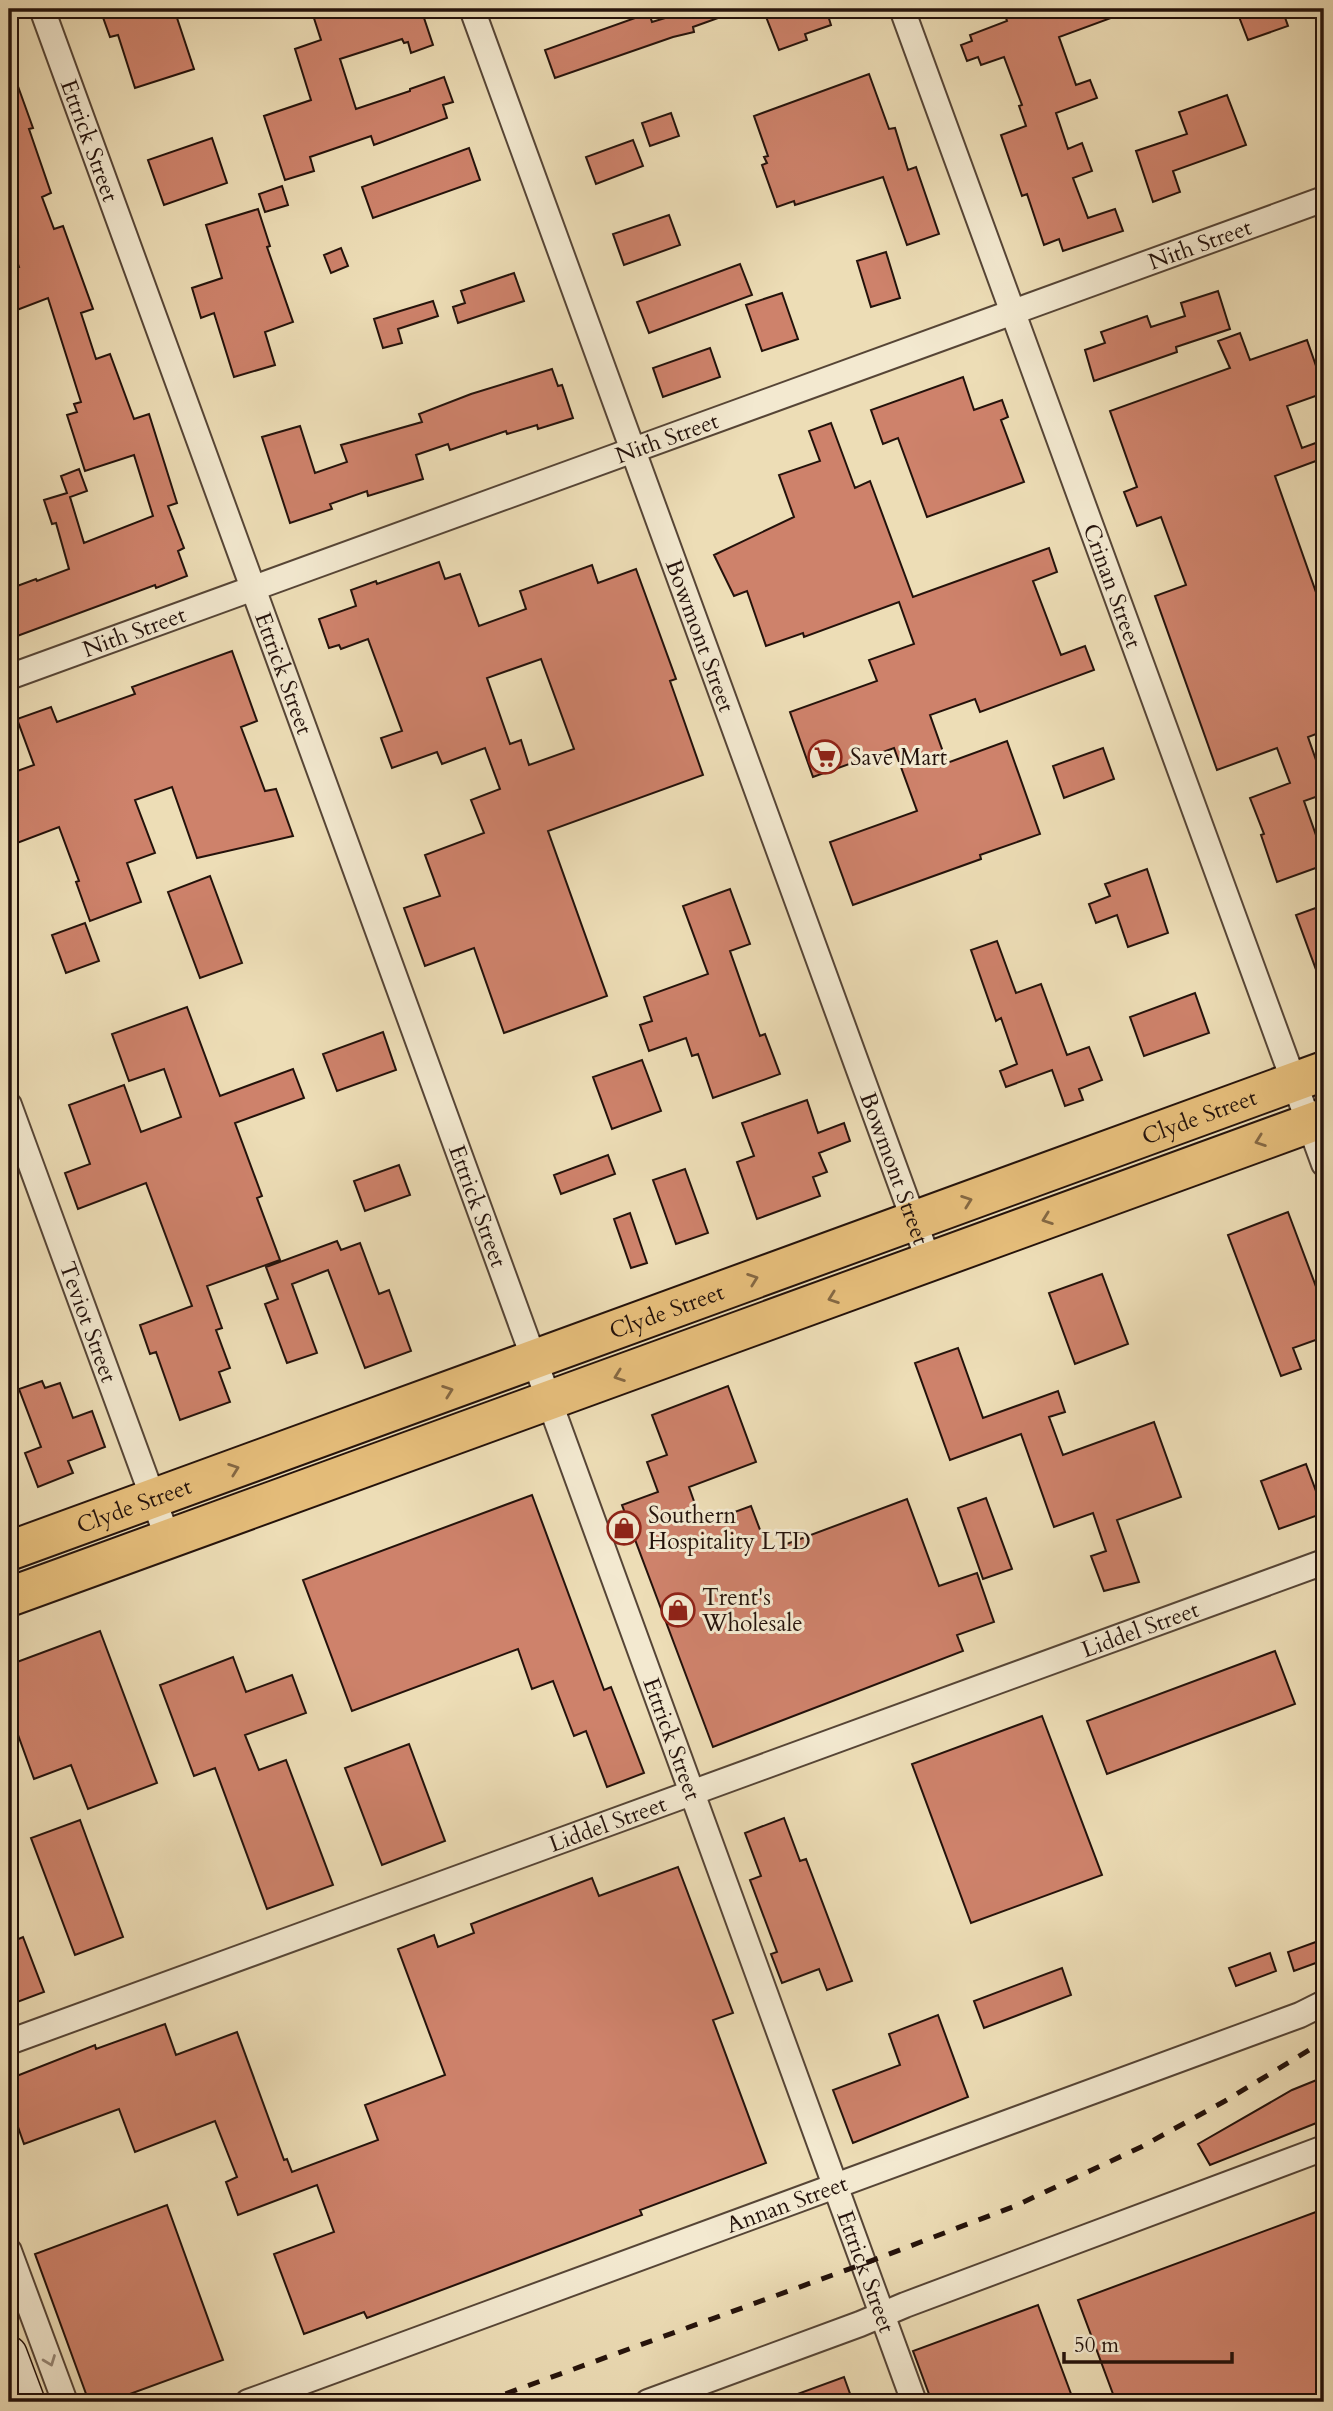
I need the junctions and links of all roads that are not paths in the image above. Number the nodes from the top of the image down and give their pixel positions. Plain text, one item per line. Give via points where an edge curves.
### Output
1 (41, 9) edge
2 (472, 9) edge
3 (902, 9) edge
4 (1324, 199) edge
5 (1013, 313) junction
6 (634, 450) junction
7 (253, 588) junction
8 (9, 677) edge
9 (1309, 1077) edge
10 (9, 1105) edge
11 (1317, 1121) edge
12 (1324, 1164) edge
13 (914, 1221) junction
14 (929, 1262) junction
15 (534, 1359) junction
16 (549, 1401) junction
17 (153, 1499) junction
18 (168, 1539) junction
19 (9, 1551) edge
20 (1324, 1562) edge
21 (9, 1597) edge
22 (692, 1792) junction
23 (1324, 2003) edge
24 (9, 2042) edge
25 (1324, 2148) edge
26 (835, 2186) junction
27 (9, 2251) edge
28 (882, 2315) junction
29 (9, 2354) edge
30 (27, 2402) edge
31 (65, 2402) edge
32 (248, 2402) edge
33 (648, 2402) edge
34 (914, 2402) edge

1 - 7 street, Ettrick Street
2 - 6 street, Bowmont Street
3 - 5 street, Crinan Street
4 - 5 street, Nith Street
5 - 6 street, Nith Street
5 - 9 street, Crinan Street
6 - 7 street, Nith Street
6 - 13 street, Bowmont Street
7 - 8 street, Nith Street
7 - 15 street, Ettrick Street
9 - 11 street, Crinan Street
13 -> 9 highway, Clyde Street
10 - 17 street, Teviot Street
11 - 12 street, Crinan Street
11 -> 14 highway, Clyde Street
13 - 14 street, Bowmont Street
15 -> 13 highway, Clyde Street
14 -> 16 highway, Clyde Street
15 - 16 street, Ettrick Street
17 -> 15 highway, Clyde Street
16 - 18 highway, Clyde Street
16 - 22 street, Ettrick Street
17 - 18 street, Teviot Street
17 - 19 highway, Clyde Street
18 - 21 highway, Clyde Street
20 - 22 street, Liddel Street
22 - 24 street, Liddel Street
22 - 26 street, Ettrick Street
23 - 26 street, Annan Street
25 - 28 street
26 - 28 street, Ettrick Street
26 - 32 street, Annan Street
27 -> 31 street
28 - 33 street
28 - 34 street, Ettrick Street
29 - 30 main road

